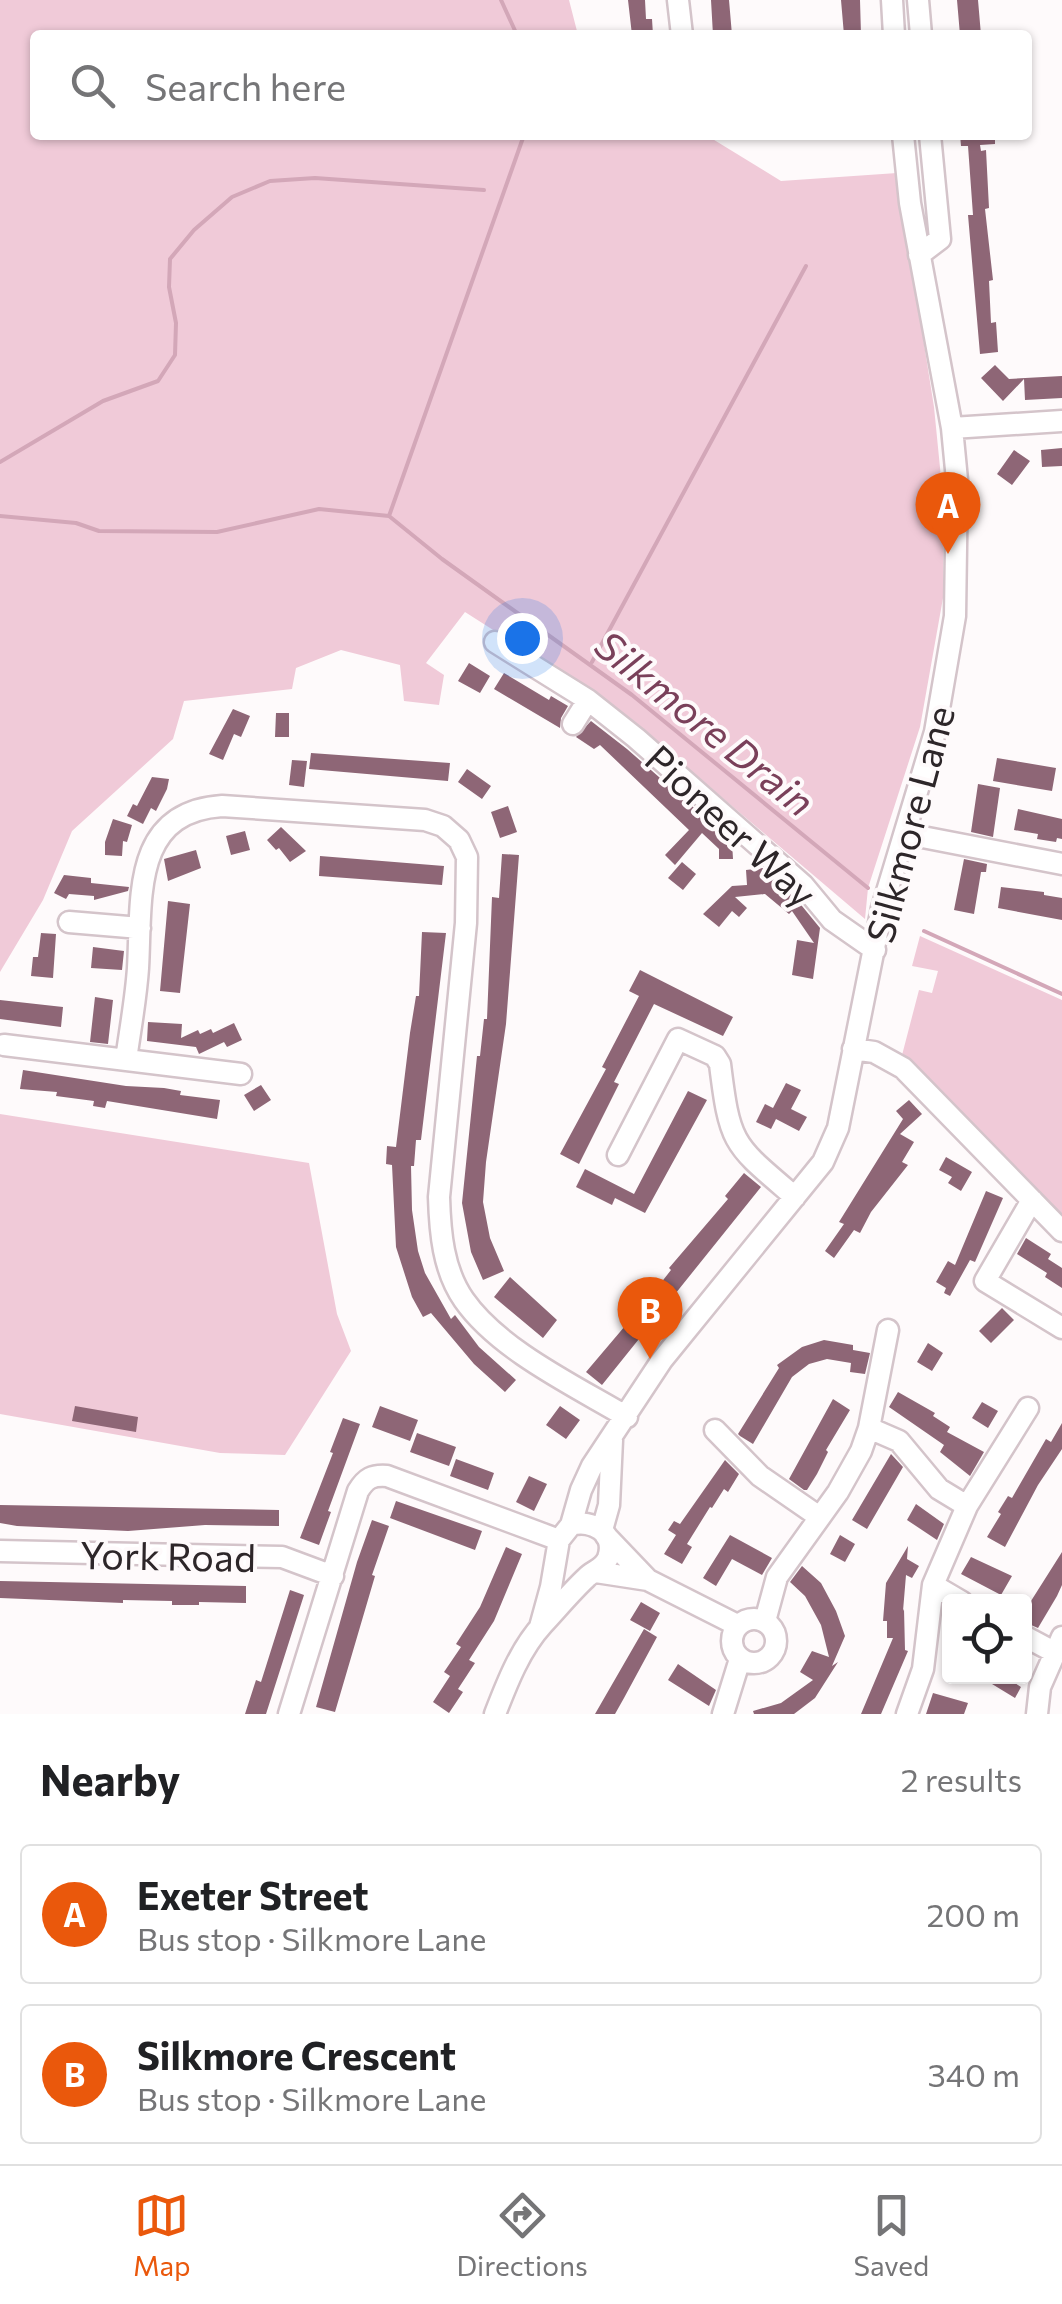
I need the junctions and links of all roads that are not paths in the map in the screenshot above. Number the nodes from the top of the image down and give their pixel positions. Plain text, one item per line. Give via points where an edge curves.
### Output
1 (678, 0) edge
2 (892, 0) edge
3 (918, 0) edge
4 (681, 30) edge
5 (894, 30) edge
6 (921, 30) edge
7 (905, 140) edge
8 (930, 140) edge
9 (918, 255) junction
10 (1062, 420) edge
11 (952, 428) junction
12 (494, 642) dead end
13 (588, 700) junction
14 (573, 724) dead end
15 (906, 834) junction
16 (1062, 864) edge
17 (69, 922) dead end
18 (140, 928) junction
19 (875, 950) junction
20 (4, 1045) dead end
21 (853, 1049) junction
22 (126, 1060) junction
23 (241, 1074) dead end
24 (618, 1155) dead end
25 (795, 1197) junction
26 (1032, 1200) junction
27 (1062, 1231) edge
28 (1062, 1328) edge
29 (888, 1330) dead end
30 (1028, 1408) dead end
31 (627, 1417) junction
32 (869, 1428) junction
33 (715, 1430) dead end
34 (612, 1440) junction
35 (968, 1506) junction
36 (818, 1516) junction
37 (604, 1533) junction
38 (562, 1540) junction
39 (0, 1552) edge
40 (592, 1573) junction
41 (333, 1576) junction
42 (648, 1580) junction
43 (933, 1585) junction
44 (948, 1594) edge
45 (766, 1621) junction
46 (737, 1625) junction
47 (540, 1627) junction
48 (1032, 1638) edge
49 (1058, 1645) edge
50 (740, 1659) junction
51 (289, 1714) edge
52 (496, 1714) edge
53 (723, 1714) edge
54 (907, 1714) edge
55 (1038, 1714) edge

1 - 4 street
2 - 5 street
3 - 6 street
7 - 9 street, Silkmore Lane
8 - 9 street via 940,240
9 - 11 street, Silkmore Lane
10 - 11 street
11 - 15 street, Silkmore Lane via 958,480 955,616 935,732
12 - 13 street, Pioneer Way
13 - 14 street
13 - 19 street, Pioneer Way via 803,885 832,920
15 - 16 street
15 - 19 street, Silkmore Lane
17 - 18 street
18 - 22 street
18 - 31 street via 144,868 155,844 175,819 196,808 425,820 459,840 468,857 466,923 438,1197 447,1264 464,1300 498,1335
19 - 21 street, Silkmore Lane
20 - 22 street
21 - 25 street, Silkmore Lane via 838,1128 824,1162
21 - 26 street via 903,1068
22 - 23 street
24 - 25 street via 678,1040 715,1056 732,1136
25 - 31 street, Silkmore Lane via 662,1360
26 - 27 street
26 - 28 street via 985,1282
29 - 32 street
30 - 35 street
31 - 34 street, Silkmore Lane
32 - 35 street via 899,1441 939,1489
32 - 36 street via 838,1492
33 - 36 street via 760,1476
34 - 37 street, Silkmore Lane
34 - 38 street, Silkmore Lane via 580,1490
35 - 43 street
36 - 45 street via 777,1577
37 - 38 street via 587,1523
37 - 40 street, Silkmore Lane via 607,1560
37 - 42 street
38 - 40 street via 569,1571
38 - 41 street via 373,1475 358,1491
38 - 47 street, Silkmore Lane
39 - 41 street, York Road via 282,1557
40 - 42 street
40 - 47 street, Silkmore Lane
41 - 51 street
42 - 46 street
43 - 44 street
43 - 54 street via 923,1668
45 - 46 street via 748,1618
45 - 50 street via 776,1637 773,1652 755,1663
46 - 50 street via 732,1646
47 - 52 street, Silkmore Lane
48 - 49 street
49 - 55 street via 1040,1687
50 - 53 street

